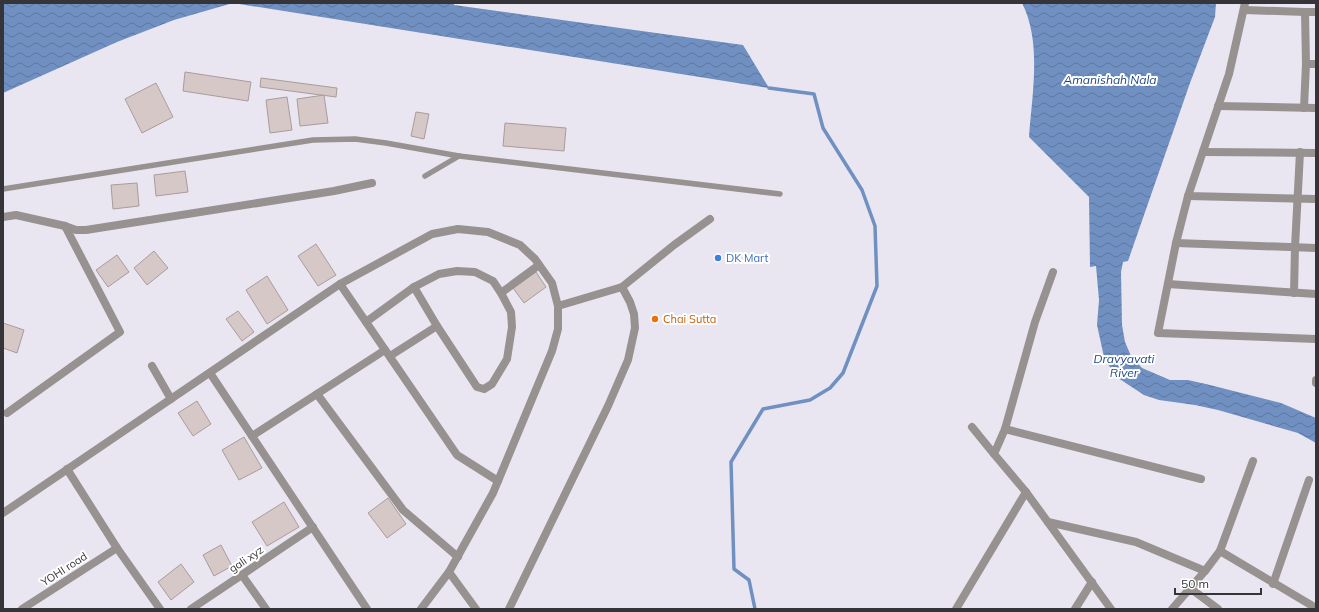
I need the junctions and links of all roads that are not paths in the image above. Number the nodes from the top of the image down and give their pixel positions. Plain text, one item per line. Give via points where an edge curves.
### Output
1 (1244, 6) edge
2 (1305, 12) junction
3 (1316, 12) edge
4 (1306, 64) junction
5 (1316, 64) edge
6 (1218, 106) junction
7 (1304, 108) junction
8 (1316, 108) edge
9 (1203, 152) junction
10 (1300, 152) junction
11 (1316, 153) edge
12 (458, 156) junction
13 (424, 176) dead end
14 (372, 183) dead end
15 (3, 189) edge
16 (780, 194) dead end
17 (1188, 196) junction
18 (1298, 198) junction
19 (1316, 199) edge
20 (3, 217) edge
21 (710, 219) dead end
22 (65, 226) junction
23 (1176, 243) junction
24 (1295, 247) junction
25 (1316, 248) edge
26 (539, 265) junction
27 (1053, 272) dead end
28 (340, 284) junction
29 (1168, 284) junction
30 (414, 287) junction
31 (622, 287) junction
32 (502, 293) junction
33 (1294, 293) junction
34 (1316, 294) edge
35 (558, 306) junction
36 (366, 322) junction
37 (437, 326) junction
38 (1316, 339) edge
39 (387, 353) junction
40 (152, 366) dead end
41 (210, 373) junction
42 (1316, 380) edge
43 (1316, 383) edge
44 (317, 394) junction
45 (171, 399) junction
46 (7, 413) dead end
47 (972, 427) dead end
48 (1005, 429) junction
49 (252, 436) junction
50 (994, 454) junction
51 (1253, 461) dead end
52 (67, 469) junction
53 (1201, 479) dead end
54 (1309, 480) dead end
55 (498, 481) junction
56 (1026, 492) junction
57 (3, 514) edge
58 (1048, 522) junction
59 (313, 527) junction
60 (117, 548) junction
61 (1220, 551) junction
62 (458, 557) junction
63 (1205, 571) junction
64 (449, 572) junction
65 (242, 575) junction
66 (1092, 582) junction
67 (1274, 584) junction
68 (1190, 588) junction
69 (512, 608) edge
70 (1316, 608) edge
71 (22, 609) edge
72 (160, 609) edge
73 (191, 609) edge
74 (266, 609) edge
75 (367, 609) edge
76 (421, 609) edge
77 (476, 609) edge
78 (956, 609) edge
79 (1075, 609) edge
80 (1111, 609) edge
81 (1172, 609) edge
82 (1218, 609) edge

1 - 2 street
1 - 6 street via 1229,74
2 - 3 street
2 - 4 street
4 - 5 street
4 - 7 street
6 - 7 street
6 - 9 street
7 - 8 street
9 - 10 street
9 - 17 street
10 - 11 street
10 - 18 street
12 - 13 lane
12 - 15 lane via 355,139 313,140
12 - 16 lane
14 - 22 street via 86,230
17 - 18 street
17 - 23 street
18 - 19 street
18 - 24 street
20 - 22 street via 16,215
21 - 31 street
22 - 46 street via 120,332
23 - 24 street
23 - 29 street
24 - 25 street
24 - 33 street
26 - 28 street via 520,244 488,232 458,229 432,234
26 - 32 street
26 - 35 street via 552,283
27 - 48 street via 1035,322
28 - 36 street
28 - 41 street
29 - 33 street
29 - 38 street via 1158,333
30 - 32 street via 439,274 475,272 493,281
30 - 36 street
30 - 37 street
31 - 35 street
31 - 69 street via 634,314 635,328 628,360
32 - 37 street via 511,312 510,341 506,359 492,384 484,389 477,387
33 - 34 street
35 - 55 street via 558,328 552,351
36 - 39 street
37 - 39 street
39 - 44 street
39 - 55 street via 456,455
40 - 45 street
41 - 45 street
41 - 49 street
42 - 43 street
44 - 49 street
44 - 62 street via 403,510
45 - 52 street
47 - 50 street
48 - 50 street
48 - 53 street
49 - 59 street
50 - 56 street
51 - 61 street
52 - 57 street
52 - 60 street
54 - 67 street
55 - 62 street
56 - 58 street
56 - 78 street
58 - 63 street via 1136,542
58 - 66 street
59 - 65 street, gali xyz
59 - 75 street
60 - 71 street, YOHI road
60 - 72 street
61 - 63 street
61 - 67 street
62 - 64 street
63 - 68 street
64 - 76 street
64 - 77 street
65 - 73 street, gali xyz
65 - 74 street
66 - 79 street
66 - 80 street
67 - 70 street
68 - 81 street
68 - 82 street

